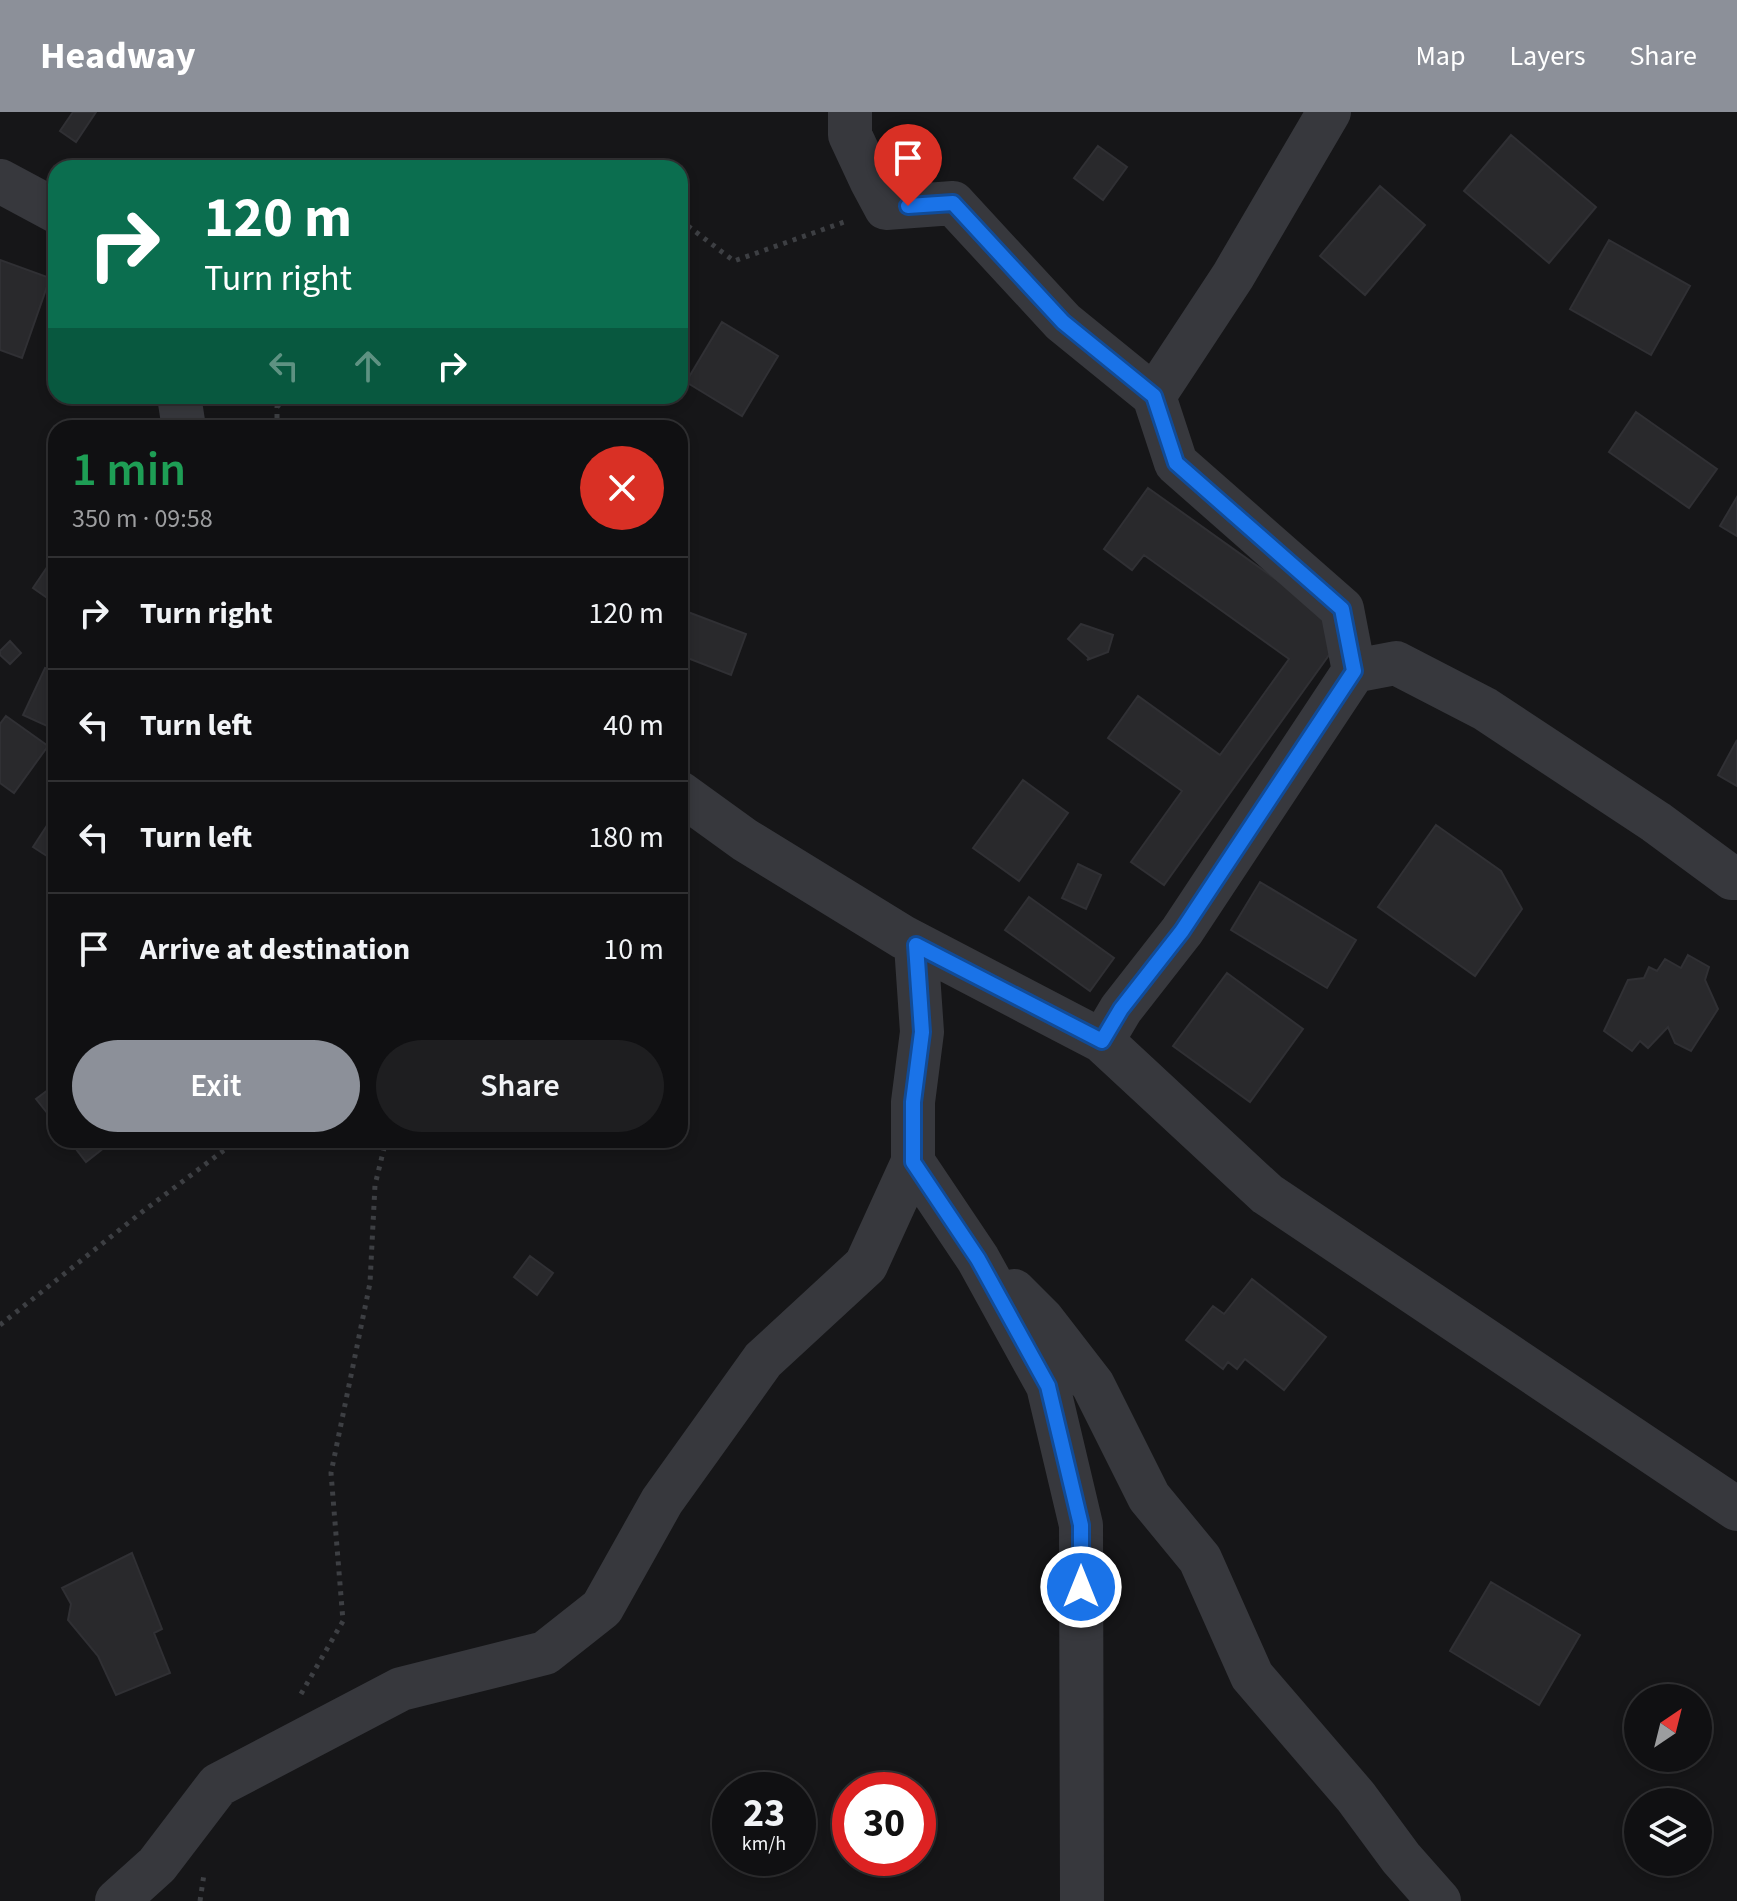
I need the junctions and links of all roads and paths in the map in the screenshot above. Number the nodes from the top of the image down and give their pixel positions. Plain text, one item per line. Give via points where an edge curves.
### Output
1 (850, 112) edge
2 (1329, 112) edge
3 (0, 181) edge
4 (48, 207) edge
5 (886, 208) junction
6 (688, 226) edge
7 (1154, 396) junction
8 (1354, 671) junction
9 (688, 799) edge
10 (1737, 878) edge
11 (916, 945) junction
12 (1102, 1041) junction
13 (228, 1148) edge
14 (384, 1148) edge
15 (913, 1162) junction
16 (978, 1259) junction
17 (0, 1325) edge
18 (1737, 1509) edge
19 (300, 1696) dead end
20 (205, 1863) dead end
21 (117, 1901) edge
22 (200, 1901) edge
23 (1082, 1901) edge
24 (1439, 1901) edge

1 - 5 street via 850,135
2 - 7 street via 1233,276
3 - 4 street
5 - 6 path via 734,261
5 - 7 street via 953,203 1063,322
7 - 8 street via 1176,463 1342,609
8 - 10 street via 1396,663 1485,709
8 - 12 street via 1182,931
9 - 11 street
11 - 12 street
11 - 15 street via 922,1032 913,1102
12 - 18 street via 1267,1194
13 - 17 path
14 - 19 path via 375,1185 370,1283 331,1473 343,1621
15 - 16 street
15 - 21 street via 866,1265 763,1360 662,1501 602,1608 545,1653 401,1689 218,1785 157,1865
16 - 23 street via 1048,1386 1081,1525
16 - 24 street via 1042,1319 1093,1385 1149,1497 1200,1559 1252,1676
20 - 22 path

